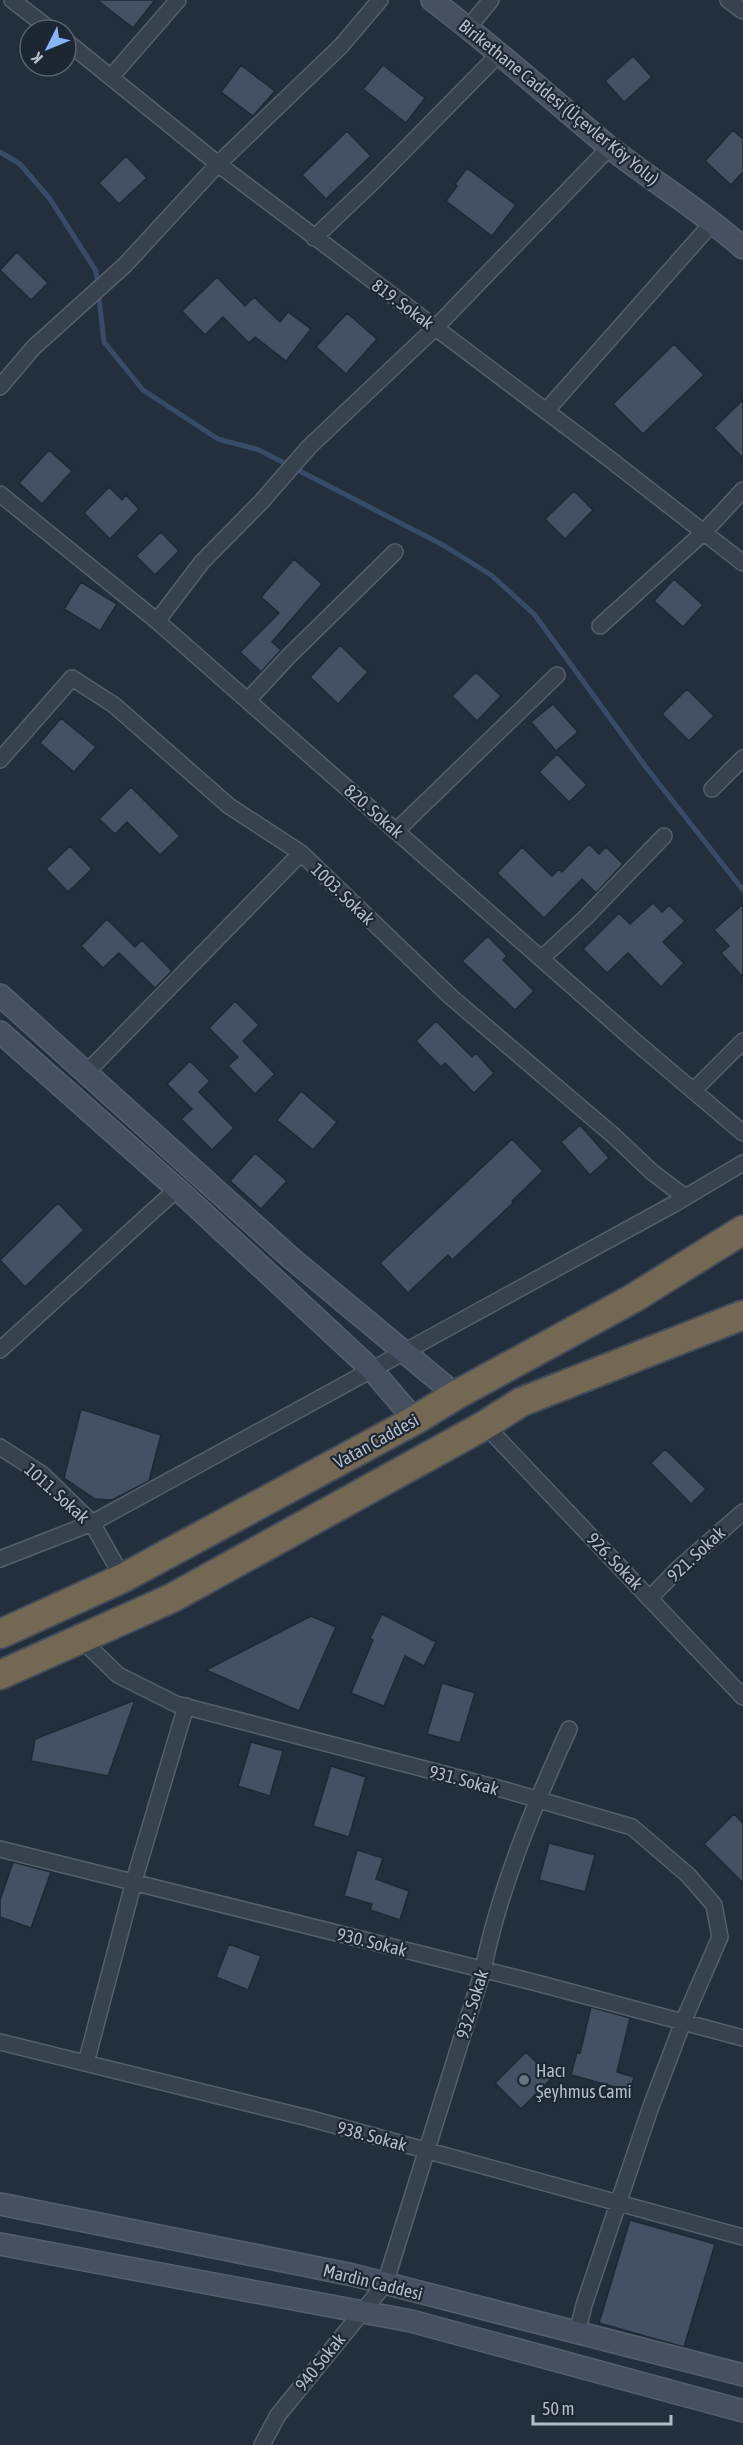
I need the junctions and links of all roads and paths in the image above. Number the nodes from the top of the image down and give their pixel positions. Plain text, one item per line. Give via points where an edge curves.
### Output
1 (12, 0) edge
2 (178, 0) edge
3 (380, 0) edge
4 (432, 0) edge
5 (491, 0) edge
6 (728, 0) edge
7 (743, 11) edge
8 (35, 18) edge
9 (468, 28) junction
10 (78, 51) edge
11 (500, 53) junction
12 (111, 77) junction
13 (610, 147) junction
14 (218, 164) junction
15 (713, 222) junction
16 (314, 238) junction
17 (740, 239) edge
18 (436, 327) junction
19 (0, 387) edge
20 (546, 411) junction
21 (743, 490) edge
22 (0, 494) edge
23 (703, 533) junction
24 (395, 552) dead end
25 (743, 563) edge
26 (157, 621) junction
27 (600, 626) dead end
28 (558, 675) dead end
29 (248, 700) junction
30 (743, 758) edge
31 (0, 760) edge
32 (712, 789) dead end
33 (396, 831) junction
34 (664, 836) dead end
35 (301, 853) junction
36 (542, 958) junction
37 (0, 995) edge
38 (0, 1032) edge
39 (743, 1041) edge
40 (86, 1073) junction
41 (693, 1091) junction
42 (743, 1133) edge
43 (743, 1163) edge
44 (177, 1190) junction
45 (685, 1197) junction
46 (743, 1230) edge
47 (743, 1315) edge
48 (0, 1350) edge
49 (406, 1352) junction
50 (372, 1370) junction
51 (456, 1395) junction
52 (415, 1420) junction
53 (485, 1425) junction
54 (0, 1447) edge
55 (743, 1512) edge
56 (92, 1523) junction
57 (0, 1559) edge
58 (123, 1578) junction
59 (651, 1598) junction
60 (0, 1634) edge
61 (81, 1639) junction
62 (0, 1675) edge
63 (743, 1697) edge
64 (186, 1706) junction
65 (569, 1728) dead end
66 (537, 1800) junction
67 (0, 1849) edge
68 (134, 1881) junction
69 (483, 1970) junction
70 (683, 2022) junction
71 (743, 2038) edge
72 (0, 2042) edge
73 (86, 2063) junction
74 (426, 2150) junction
75 (619, 2202) junction
76 (0, 2204) edge
77 (743, 2237) edge
78 (0, 2244) edge
79 (385, 2284) junction
80 (361, 2312) junction
81 (577, 2333) junction
82 (743, 2376) edge
83 (743, 2411) edge
84 (262, 2445) edge

1 - 8 street
2 - 12 street
3 - 14 street via 341,46
4 - 9 street, Birikethane Caddesi (Üçevler Köy Yolu)
5 - 9 street
6 - 7 street
9 - 11 street, Birikethane Caddesi (Üçevler Köy Yolu)
10 - 12 street, 819. Sokak
11 - 13 street, Birikethane Caddesi (Üçevler Köy Yolu)
11 - 16 street
12 - 14 street, 819. Sokak
13 - 15 street, Birikethane Caddesi (Üçevler Köy Yolu)
13 - 18 street
14 - 16 street, 819. Sokak
14 - 19 street via 126,265 34,347
15 - 17 street, Birikethane Caddesi (Üçevler Köy Yolu)
15 - 20 street
16 - 18 street, 819. Sokak
18 - 20 street, 819. Sokak
18 - 26 street via 309,447 202,562
20 - 23 street, 819. Sokak
21 - 23 street
22 - 26 street, 820. Sokak
23 - 25 street, 819. Sokak
23 - 27 street
24 - 29 street
26 - 29 street, 820. Sokak
28 - 33 street
29 - 33 street, 820. Sokak
30 - 32 street
31 - 35 street, 1003. Sokak via 72,678 114,705 229,807
33 - 36 street, 820. Sokak
34 - 36 street
35 - 40 street
35 - 45 street, 1003. Sokak via 451,997
36 - 41 street, 820. Sokak
37 - 40 street
38 - 44 street
39 - 41 street
40 - 49 street via 291,1258
41 - 42 street, 820. Sokak
43 - 45 street
44 - 48 street
44 - 50 street
45 - 49 street
46 - 51 highway, Vatan Caddesi via 632,1299
47 - 53 highway via 521,1402
49 - 50 street
49 - 51 street
50 - 52 street
50 - 56 street
51 - 52 highway, Vatan Caddesi
52 - 58 highway, Vatan Caddesi
53 - 59 street, 926. Sokak
53 - 61 highway via 172,1598
54 - 56 street, 1011. Sokak via 42,1474
55 - 59 street, 921. Sokak
56 - 57 street
56 - 58 street, 1011. Sokak
58 - 60 highway, Vatan Caddesi
59 - 63 street, 926. Sokak
61 - 62 highway
61 - 64 street, 931. Sokak via 118,1675
64 - 66 street, 931. Sokak
64 - 68 street
65 - 66 street, 932. Sokak
66 - 69 street, 932. Sokak via 492,1927
66 - 70 street, 931. Sokak via 632,1827 688,1875 714,1905 720,1937
67 - 68 street, 930. Sokak
68 - 69 street, 930. Sokak
68 - 73 street
69 - 70 street, 930. Sokak
69 - 74 street, 932. Sokak
70 - 71 street, 930. Sokak
70 - 75 street, 931. Sokak
72 - 73 street, 938. Sokak
73 - 74 street, 938. Sokak
74 - 75 street, 938. Sokak
74 - 79 street, 932. Sokak
75 - 77 street, 938. Sokak
75 - 81 street, 931. Sokak
76 - 79 street, Mardin Caddesi
78 - 80 street, Mardin Caddesi
79 - 80 street, 940 Sokak
79 - 81 street, Mardin Caddesi
80 - 83 street, Mardin Caddesi via 411,2321
80 - 84 street, 940 Sokak via 278,2415
81 - 82 street, Mardin Caddesi

